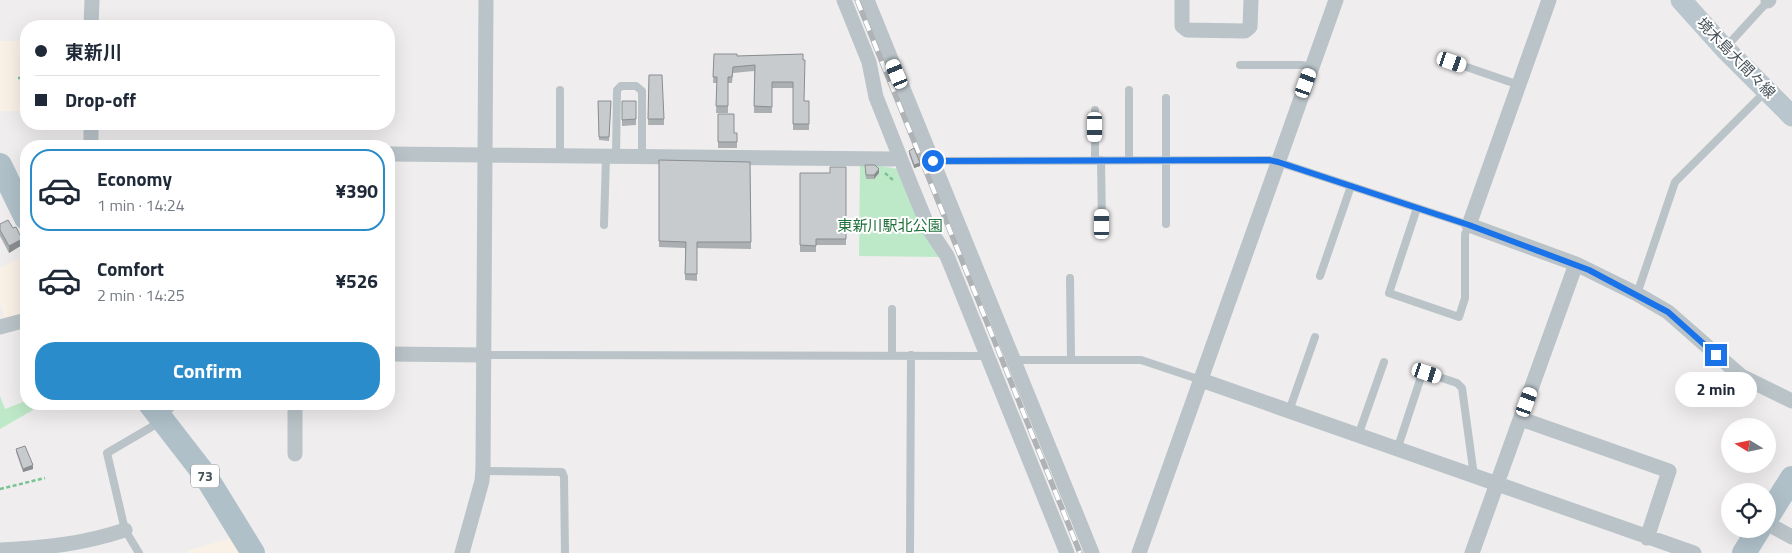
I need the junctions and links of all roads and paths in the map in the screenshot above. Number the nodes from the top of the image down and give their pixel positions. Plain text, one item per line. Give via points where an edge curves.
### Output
1 (92, 0) edge
2 (486, 0) edge
3 (844, 0) edge
4 (867, 0) edge
5 (1182, 0) edge
6 (1251, 0) edge
7 (1336, 0) edge
8 (1549, 0) edge
9 (1681, 0) edge
10 (1768, 0) edge
11 (91, 20) edge
12 (1725, 49) junction
13 (1452, 62) dead end
14 (1240, 65) dead end
15 (1312, 67) junction
16 (1519, 85) junction
17 (560, 90) dead end
18 (1129, 90) dead end
19 (1766, 91) junction
20 (1166, 98) dead end
21 (1095, 110) dead end
22 (1792, 116) edge
23 (395, 154) edge
24 (485, 155) junction
25 (560, 156) junction
26 (611, 157) junction
27 (642, 157) junction
28 (900, 157) junction
29 (1098, 160) junction
30 (1129, 160) junction
31 (1166, 160) junction
32 (933, 161) junction
33 (1278, 162) junction
34 (882, 170) dead end
35 (3, 177) edge
36 (897, 184) dead end
37 (1351, 186) junction
38 (20, 207) edge
39 (1417, 208) junction
40 (1102, 224) dead end
41 (1166, 224) dead end
42 (604, 225) dead end
43 (1469, 225) junction
44 (1576, 264) junction
45 (1320, 276) dead end
46 (1070, 278) dead end
47 (1637, 294) junction
48 (892, 309) dead end
49 (20, 322) edge
50 (0, 327) edge
51 (1315, 337) dead end
52 (395, 354) edge
53 (987, 354) junction
54 (484, 355) junction
55 (892, 355) junction
56 (911, 355) junction
57 (1071, 358) junction
58 (1014, 360) junction
59 (1384, 362) dead end
60 (1201, 380) junction
61 (1792, 401) edge
62 (295, 410) edge
63 (162, 411) edge
64 (1288, 411) junction
65 (1521, 419) junction
66 (1358, 436) junction
67 (1397, 450) junction
68 (295, 454) dead end
69 (483, 471) junction
70 (45, 478) dead end
71 (1474, 478) junction
72 (1792, 478) edge
73 (1497, 486) junction
74 (0, 489) edge
75 (1776, 503) edge
76 (1776, 528) edge
77 (125, 530) junction
78 (1792, 537) edge
79 (1646, 538) junction
80 (1753, 538) edge
81 (0, 550) edge
82 (139, 553) edge
83 (253, 553) edge
84 (462, 553) edge
85 (565, 553) edge
86 (910, 553) edge
87 (1067, 553) edge
88 (1092, 553) edge
89 (1139, 553) edge
90 (1472, 553) edge
91 (1694, 553) edge
92 (1744, 553) edge

1 - 11 street
2 - 24 street
3 - 28 street via 871,68 876,97
4 - 32 street
5 - 6 street via 1182,26 1186,30 1245,31 1250,27
7 - 15 street
8 - 16 street
9 - 12 main road, 境木島大間々線
10 - 12 lane
12 - 19 main road, 境木島大間々線
13 - 16 lane
14 - 15 lane
15 - 33 street
16 - 43 street
17 - 25 lane
18 - 30 lane
19 - 22 main road, 境木島大間々線
19 - 47 lane via 1675,182
20 - 31 lane
21 - 29 lane
23 - 24 street
24 - 25 street
24 - 54 street
25 - 26 street
26 - 27 street
26 - 27 lane via 617,90 621,86 636,86 642,91
26 - 42 lane
27 - 28 street
28 - 53 street via 929,229 947,256
29 - 30 lane
29 - 32 lane
29 - 40 lane
30 - 31 lane
31 - 33 lane
31 - 41 lane
32 - 58 street
33 - 37 lane
33 - 60 street
34 - 36 path
35 - 38 main road
37 - 39 lane
37 - 45 lane
39 - 43 lane
39 - 43 lane via 1389,293 1459,317 1465,298 1465,234
43 - 44 street
44 - 47 street
44 - 65 street
46 - 57 lane
47 - 61 street via 1668,312 1741,376
48 - 55 lane
49 - 50 street
51 - 64 lane
52 - 54 street
53 - 56 lane
53 - 87 street
54 - 55 lane
54 - 69 street
55 - 56 lane
56 - 86 lane
57 - 58 lane
57 - 60 lane via 1141,360
58 - 88 street
59 - 66 lane
60 - 64 street
60 - 89 street
62 - 68 street
63 - 77 lane via 107,453
63 - 83 main road, 73 via 223,501
64 - 66 street
65 - 73 street
65 - 79 street via 1669,471
66 - 67 street
67 - 71 street
67 - 71 lane via 1422,374 1457,383 1462,388
69 - 84 street
69 - 85 lane via 562,472
70 - 74 path
71 - 73 street
72 - 75 main road
73 - 79 street
73 - 90 street
76 - 78 street
77 - 81 street via 57,547
77 - 82 lane
79 - 91 street
80 - 92 main road

